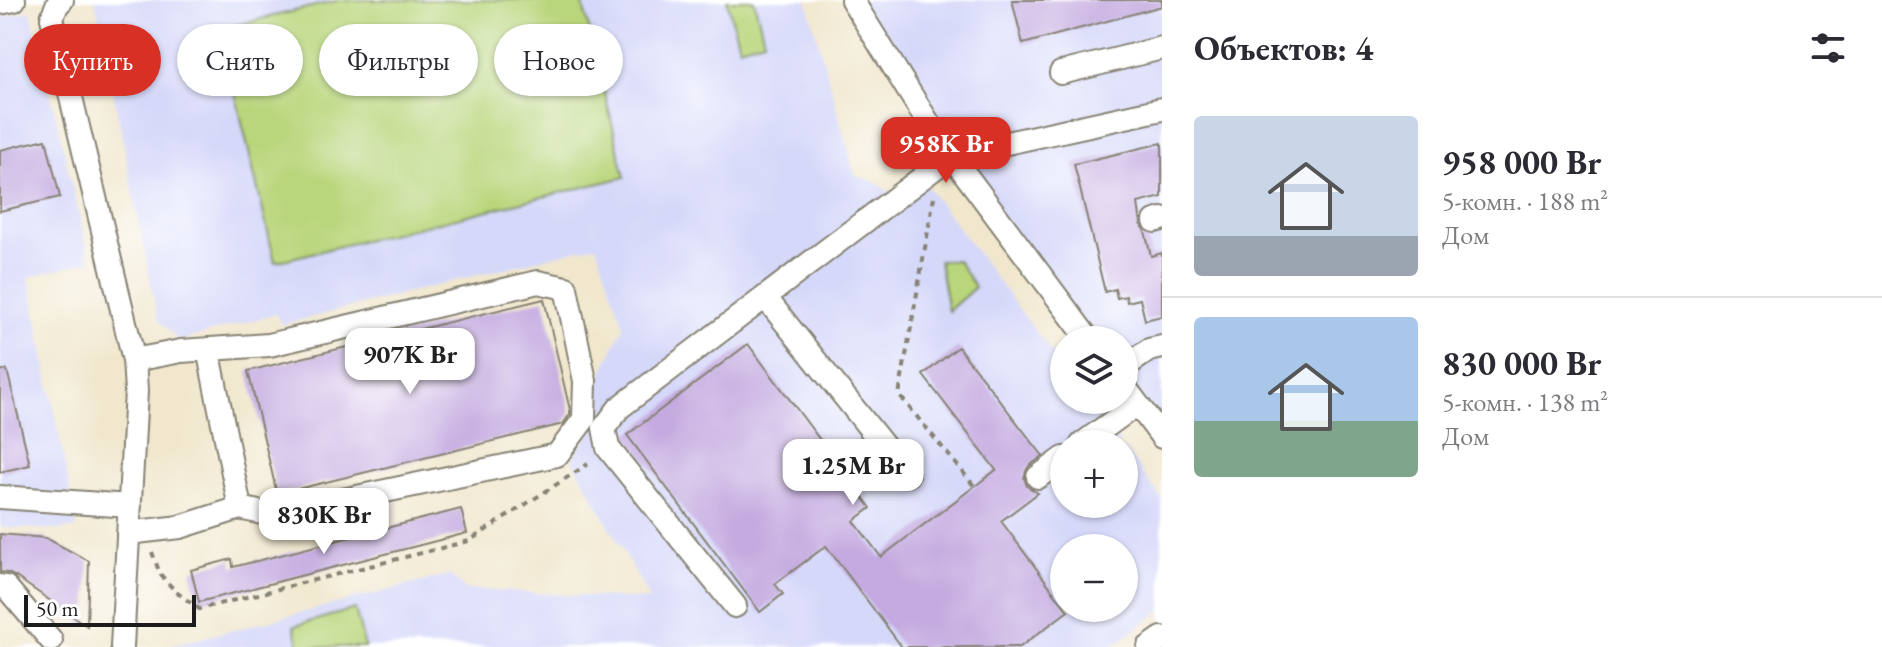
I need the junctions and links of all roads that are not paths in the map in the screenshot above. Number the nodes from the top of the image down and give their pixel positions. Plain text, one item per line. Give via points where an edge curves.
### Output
1 (14, 0) edge
2 (62, 0) edge
3 (852, 0) edge
4 (0, 3) edge
5 (1162, 48) edge
6 (1061, 73) dead end
7 (1162, 109) edge
8 (952, 155) junction
9 (765, 297) junction
10 (1079, 326) edge
11 (1162, 347) edge
12 (208, 349) junction
13 (1138, 357) edge
14 (134, 360) junction
15 (1138, 404) edge
16 (1112, 414) edge
17 (1096, 430) edge
18 (1162, 437) edge
19 (1050, 468) edge
20 (907, 475) dead end
21 (1038, 477) dead end
22 (0, 497) edge
23 (130, 506) junction
24 (240, 508) junction
25 (137, 532) junction
26 (0, 586) edge
27 (735, 606) dead end
28 (1162, 638) edge
29 (51, 640) dead end
30 (122, 647) edge
31 (1149, 647) edge

1 - 4 street
2 - 14 street via 52,18
3 - 8 street
5 - 6 street
7 - 8 street
8 - 9 street
8 - 10 street
9 - 20 street
9 - 27 street via 619,408 604,428 608,448
11 - 13 street
12 - 14 street
12 - 24 street
12 - 24 street via 269,345 538,282 566,288 585,381 584,419 557,455 271,515
14 - 23 street
15 - 18 street
16 - 17 street
19 - 21 street
22 - 23 street
23 - 25 street
24 - 25 street via 180,527
25 - 30 street
26 - 29 street
28 - 31 street

